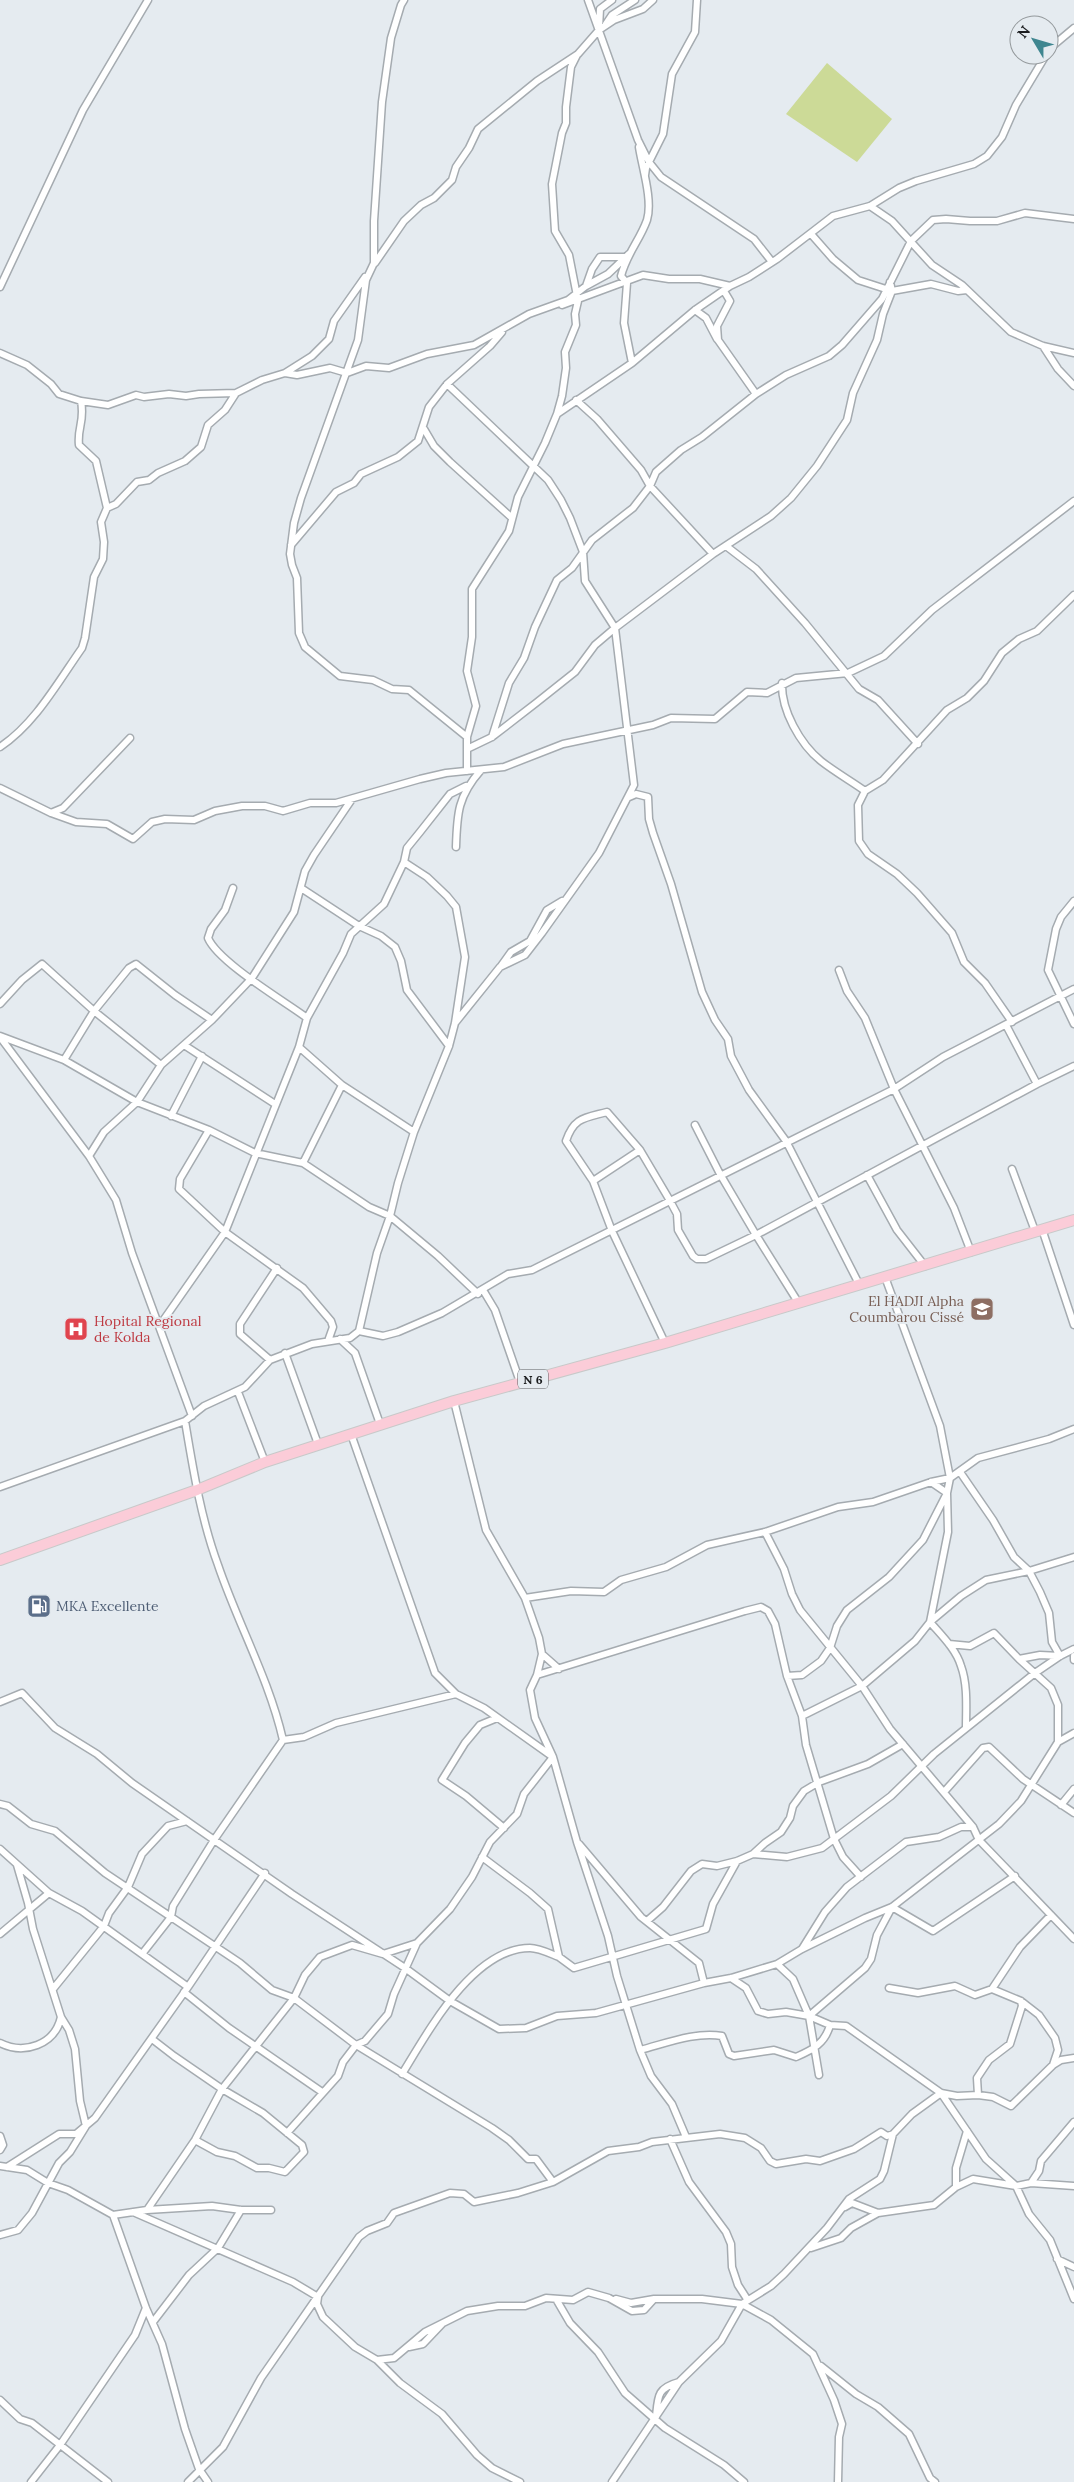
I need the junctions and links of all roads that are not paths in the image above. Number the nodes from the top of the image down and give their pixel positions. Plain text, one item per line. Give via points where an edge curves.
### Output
1 (148, 0) edge
2 (404, 0) edge
3 (588, 0) edge
4 (612, 0) edge
5 (635, 0) edge
6 (652, 0) edge
7 (697, 0) edge
8 (1074, 28) edge
9 (600, 29) junction
10 (1059, 41) edge
11 (578, 54) junction
12 (1040, 65) edge
13 (638, 140) junction
14 (649, 162) junction
15 (645, 184) junction
16 (870, 206) junction
17 (1074, 219) edge
18 (811, 234) junction
19 (911, 240) junction
20 (626, 256) junction
21 (772, 262) junction
22 (374, 263) junction
23 (627, 283) junction
24 (586, 286) junction
25 (730, 286) junction
26 (0, 287) edge
27 (890, 287) junction
28 (967, 290) junction
29 (724, 291) junction
30 (577, 292) junction
31 (578, 301) junction
32 (551, 306) junction
33 (695, 310) junction
34 (504, 329) junction
35 (718, 340) junction
36 (1043, 346) junction
37 (0, 353) edge
38 (1074, 353) edge
39 (632, 363) junction
40 (286, 373) junction
41 (347, 373) junction
42 (447, 384) junction
43 (1074, 386) edge
44 (236, 393) junction
45 (756, 394) junction
46 (576, 400) junction
47 (81, 401) junction
48 (557, 414) junction
49 (424, 429) junction
50 (534, 466) junction
51 (650, 486) junction
52 (1074, 501) edge
53 (107, 508) junction
54 (512, 518) junction
55 (291, 545) junction
56 (726, 546) junction
57 (583, 552) junction
58 (714, 554) junction
59 (1074, 595) edge
60 (615, 628) junction
61 (848, 673) junction
62 (782, 684) junction
63 (628, 730) junction
64 (467, 737) junction
65 (492, 737) junction
66 (130, 738) dead end
67 (918, 744) junction
68 (0, 747) edge
69 (467, 749) junction
70 (481, 770) junction
71 (467, 772) junction
72 (466, 786) junction
73 (0, 788) edge
74 (866, 791) junction
75 (629, 797) junction
76 (352, 799) junction
77 (51, 813) junction
78 (456, 847) dead end
79 (404, 862) junction
80 (234, 888) dead end
81 (302, 888) junction
82 (1074, 901) edge
83 (359, 926) junction
84 (840, 970) dead end
85 (252, 978) junction
86 (1074, 989) edge
87 (1060, 997) junction
88 (0, 1004) edge
89 (94, 1011) junction
90 (308, 1018) junction
91 (212, 1020) junction
92 (455, 1023) junction
93 (1009, 1024) junction
94 (1074, 1024) edge
95 (0, 1037) edge
96 (184, 1045) junction
97 (449, 1046) junction
98 (299, 1047) junction
99 (202, 1056) junction
100 (64, 1060) junction
101 (161, 1065) junction
102 (1074, 1066) edge
103 (1037, 1084) junction
104 (342, 1085) junction
105 (894, 1089) junction
106 (137, 1102) junction
107 (275, 1104) junction
108 (172, 1116) junction
109 (695, 1125) dead end
110 (209, 1130) junction
111 (414, 1132) junction
112 (786, 1141) junction
113 (922, 1145) junction
114 (640, 1150) junction
115 (255, 1153) junction
116 (89, 1156) junction
117 (302, 1163) junction
118 (1012, 1169) dead end
119 (720, 1174) junction
120 (867, 1175) junction
121 (592, 1181) junction
122 (669, 1200) junction
123 (816, 1202) junction
124 (390, 1216) junction
125 (1074, 1220) edge
126 (1039, 1230) junction
127 (612, 1231) junction
128 (225, 1232) junction
129 (756, 1235) junction
130 (971, 1252) junction
131 (925, 1266) junction
132 (277, 1268) junction
133 (885, 1277) junction
134 (859, 1284) junction
135 (480, 1292) junction
136 (798, 1302) junction
137 (160, 1325) junction
138 (1074, 1325) edge
139 (360, 1331) junction
140 (340, 1339) junction
141 (328, 1341) junction
142 (665, 1343) junction
143 (285, 1353) junction
144 (270, 1360) junction
145 (520, 1382) junction
146 (238, 1392) junction
147 (454, 1400) junction
148 (192, 1416) junction
149 (185, 1421) junction
150 (380, 1424) junction
151 (1074, 1429) edge
152 (351, 1434) junction
153 (318, 1444) junction
154 (265, 1462) junction
155 (960, 1472) junction
156 (950, 1478) junction
157 (931, 1482) junction
158 (0, 1487) edge
159 (197, 1490) junction
160 (947, 1493) junction
161 (765, 1532) junction
162 (1014, 1557) junction
163 (1074, 1557) edge
164 (0, 1560) edge
165 (1029, 1571) junction
166 (1014, 1573) junction
167 (524, 1598) junction
168 (930, 1622) junction
169 (949, 1644) junction
170 (830, 1648) junction
171 (1074, 1649) edge
172 (542, 1654) junction
173 (1060, 1656) junction
174 (1074, 1656) edge
175 (1018, 1659) junction
176 (1074, 1660) edge
177 (559, 1669) junction
178 (1035, 1674) junction
179 (537, 1675) junction
180 (787, 1676) junction
181 (862, 1686) junction
182 (456, 1694) junction
183 (0, 1702) edge
184 (802, 1716) junction
185 (497, 1718) junction
186 (966, 1728) junction
187 (1074, 1733) edge
188 (283, 1740) junction
189 (1058, 1742) junction
190 (903, 1744) junction
191 (553, 1757) junction
192 (922, 1766) junction
193 (818, 1782) junction
194 (1031, 1785) junction
195 (1074, 1789) edge
196 (944, 1792) junction
197 (0, 1804) edge
198 (1061, 1805) junction
199 (1074, 1813) edge
200 (187, 1821) junction
201 (973, 1827) junction
202 (504, 1828) junction
203 (834, 1839) junction
204 (214, 1840) junction
205 (979, 1840) junction
206 (578, 1842) junction
207 (0, 1848) edge
208 (754, 1854) junction
209 (482, 1858) junction
210 (737, 1861) junction
211 (17, 1864) junction
212 (265, 1873) junction
213 (1014, 1876) junction
214 (861, 1877) junction
215 (128, 1887) junction
216 (49, 1893) junction
217 (892, 1907) junction
218 (28, 1913) junction
219 (1051, 1915) junction
220 (170, 1917) junction
221 (647, 1921) junction
222 (104, 1926) junction
223 (0, 1934) edge
224 (1074, 1939) edge
225 (673, 1940) junction
226 (417, 1942) junction
227 (215, 1947) junction
228 (802, 1949) junction
229 (142, 1954) junction
230 (382, 1954) junction
231 (559, 1957) junction
232 (614, 1958) junction
233 (777, 1964) junction
234 (405, 1968) junction
235 (731, 1978) junction
236 (704, 1983) junction
237 (889, 1988) dead end
238 (53, 1989) junction
239 (992, 1989) junction
240 (186, 1990) junction
241 (294, 1998) junction
242 (1020, 2000) junction
243 (450, 2001) junction
244 (627, 2004) junction
245 (809, 2016) junction
246 (61, 2018) junction
247 (830, 2025) junction
248 (152, 2039) junction
249 (0, 2043) edge
250 (356, 2045) junction
251 (256, 2046) junction
252 (815, 2049) junction
253 (640, 2050) junction
254 (1074, 2058) edge
255 (1053, 2065) junction
256 (402, 2074) junction
257 (819, 2075) dead end
258 (222, 2089) junction
259 (322, 2092) junction
260 (941, 2093) junction
261 (978, 2094) junction
262 (1074, 2122) edge
263 (86, 2126) junction
264 (967, 2132) junction
265 (287, 2133) junction
266 (892, 2134) junction
267 (0, 2136) edge
268 (686, 2137) junction
269 (195, 2140) junction
270 (670, 2140) junction
271 (0, 2150) edge
272 (3, 2167) edge
273 (48, 2182) junction
274 (553, 2182) junction
275 (1031, 2183) junction
276 (1016, 2186) junction
277 (1074, 2186) edge
278 (956, 2187) junction
279 (844, 2208) junction
280 (147, 2210) junction
281 (241, 2210) junction
282 (271, 2210) dead end
283 (133, 2212) junction
284 (878, 2213) junction
285 (113, 2215) junction
286 (0, 2235) edge
287 (218, 2248) junction
288 (807, 2250) junction
289 (1057, 2259) junction
290 (1074, 2267) edge
291 (318, 2297) junction
292 (556, 2299) junction
293 (1074, 2299) edge
294 (745, 2302) junction
295 (146, 2308) junction
296 (153, 2322) junction
297 (377, 2360) junction
298 (817, 2364) junction
299 (679, 2382) junction
300 (0, 2400) edge
301 (656, 2418) junction
302 (60, 2446) junction
303 (199, 2468) junction
304 (32, 2482) edge
305 (108, 2482) edge
306 (188, 2482) edge
307 (208, 2482) edge
308 (520, 2482) edge
309 (612, 2482) edge
310 (744, 2482) edge
311 (838, 2482) edge
312 (935, 2482) edge

1 - 26 street via 83,110
2 - 22 street via 391,38 382,102
3 - 9 street
4 - 9 street via 600,9
5 - 9 street via 612,15
6 - 9 street via 643,9
7 - 14 street via 695,32 672,74 663,134
8 - 10 street
9 - 11 street
9 - 13 street
11 - 22 street via 478,129 470,148 456,166 452,180 404,221
11 - 30 street via 571,67 566,123 552,184 555,231 569,254
12 - 16 street via 1016,105 1002,137 987,156 974,164 908,184
13 - 14 street
13 - 15 street
14 - 15 street
14 - 21 street via 661,177 754,239
15 - 20 street via 649,202 647,220
16 - 18 street via 833,216
16 - 19 street
17 - 19 street via 1025,214 970,222 934,220
18 - 21 street
18 - 27 street via 858,280
19 - 27 street
19 - 28 street via 932,264
20 - 23 street via 622,276
20 - 24 street via 608,274
20 - 24 street via 600,258 592,268
21 - 25 street
22 - 40 street via 334,321 329,339 312,356
22 - 41 street via 366,280 358,340
23 - 25 street via 643,275 700,279
23 - 31 street via 620,282
23 - 39 street via 624,323
24 - 30 street
25 - 29 street
27 - 28 street via 931,284
27 - 45 street via 882,300 829,356 786,375
27 - 56 street via 877,340 837,439 791,498 771,516
28 - 36 street via 1011,332
29 - 33 street
29 - 35 street via 730,301 717,326
30 - 31 street
30 - 32 street via 568,300
31 - 32 street
31 - 48 street via 576,325 565,352 566,368
32 - 34 street
33 - 35 street via 706,318
33 - 39 street
34 - 41 street via 474,345 427,354 389,368 366,366
34 - 42 street via 490,346
35 - 45 street
36 - 38 street
36 - 43 street
37 - 47 street via 27,364 59,394
39 - 46 street
40 - 41 street via 297,375 330,368
40 - 44 street
41 - 55 street via 301,498
42 - 49 street via 429,407
42 - 50 street
44 - 47 street via 136,395 108,405
44 - 53 street via 225,410 208,426 196,452 149,480 137,482 116,504
45 - 51 street via 681,450 656,472
46 - 48 street
46 - 51 street via 642,470
47 - 53 street via 84,417 79,445 96,461
48 - 50 street
49 - 54 street via 434,446
49 - 55 street via 418,441 398,457 361,474 354,483 336,492
50 - 54 street via 518,497
50 - 57 street via 562,500
51 - 57 street via 633,508 592,540
51 - 58 street
52 - 61 street via 932,610 884,656
53 - 68 street via 101,522 102,559 94,577 82,648 36,712 14,738
54 - 64 street via 509,531 472,589 472,637 467,671 476,706
55 - 64 street via 292,566 298,578 299,633 305,647 340,676 373,680 392,689 409,690
56 - 58 street
56 - 61 street via 756,569
57 - 60 street via 585,581
57 - 65 street via 572,568 557,580 524,658 509,683
58 - 60 street
59 - 67 street via 1037,630 1002,653 984,681 967,698 948,710
60 - 63 street
60 - 65 street via 595,645 575,672
61 - 62 street via 796,678
61 - 67 street via 860,689 878,700
62 - 63 street via 767,693 747,692 715,720 671,718
62 - 74 street via 785,707 807,746 820,760
63 - 70 street via 564,744 504,766
63 - 75 street via 634,785
64 - 69 street
65 - 69 street
66 - 77 street via 63,808
67 - 74 street via 883,780
69 - 71 street
70 - 71 street
70 - 72 street
71 - 76 street via 420,778
72 - 78 street via 457,816
72 - 79 street via 450,794 407,848
73 - 77 street
74 - 93 street via 858,805 859,841 868,854 897,874 952,933 964,962 985,983
75 - 92 street via 599,854 525,955 500,967
75 - 112 street via 636,794 648,797 649,819 702,992 728,1039 731,1056 749,1090
76 - 77 street via 310,803 283,811 265,806 242,806 215,811 194,820 159,820 152,822 133,839 108,824 76,822
76 - 81 street via 305,871
79 - 83 street via 384,904
79 - 92 street via 427,877 456,907 465,957
80 - 85 street via 208,938 212,947 231,965
81 - 83 street
81 - 85 street via 294,912
82 - 87 street via 1056,929 1048,970
83 - 90 street via 351,934
83 - 97 street via 395,947 407,990
84 - 105 street via 848,991 865,1018
85 - 90 street
85 - 91 street
86 - 87 street
87 - 93 street
87 - 94 street
88 - 89 street via 42,964
89 - 91 street via 129,968 136,964
89 - 100 street
89 - 101 street
90 - 98 street
91 - 96 street
92 - 97 street
93 - 103 street
93 - 105 street via 943,1057
95 - 100 street
95 - 116 street
96 - 99 street
96 - 101 street
97 - 111 street
98 - 104 street
98 - 107 street
99 - 107 street
99 - 108 street
100 - 106 street
101 - 106 street
102 - 103 street
103 - 113 street
104 - 111 street
104 - 117 street
105 - 112 street
105 - 113 street
106 - 108 street
106 - 116 street via 104,1132
107 - 115 street
108 - 110 street
109 - 119 street
110 - 115 street
110 - 128 street via 180,1179 179,1189
111 - 124 street
112 - 119 street
112 - 123 street
113 - 120 street
113 - 130 street via 954,1208
114 - 121 street
114 - 121 street via 607,1112 578,1119 569,1130 566,1141
114 - 122 street
115 - 117 street
115 - 128 street
116 - 137 street via 116,1200 132,1253
117 - 124 street via 369,1207
118 - 126 street
119 - 122 street
119 - 129 street
120 - 123 street
120 - 131 street via 897,1230
121 - 127 street
122 - 127 street
122 - 129 street via 677,1214 678,1230 697,1259 706,1259
123 - 129 street
123 - 134 street
124 - 135 street
124 - 139 street via 377,1253
125 - 126 main road, N 6
126 - 130 main road, N 6
126 - 138 street
127 - 135 street via 532,1270 508,1274
127 - 142 street
128 - 132 street
128 - 137 street
129 - 136 street
130 - 131 main road, N 6
131 - 133 main road, N 6
132 - 141 street via 303,1288 331,1321 333,1327
132 - 144 street via 240,1324 240,1334
133 - 134 main road, N 6
133 - 156 street via 940,1426
134 - 136 main road, N 6
135 - 139 street via 398,1332 383,1336
135 - 145 street via 495,1310
136 - 142 main road, N 6
137 - 148 street
139 - 140 street via 350,1338
140 - 141 street
140 - 150 street via 355,1353
141 - 143 street
142 - 145 main road, N 6
143 - 144 street
143 - 153 street
144 - 146 street
145 - 147 main road, N 6
146 - 148 street via 204,1406
146 - 154 street
147 - 150 main road, N 6
147 - 167 street via 486,1530
148 - 149 street
149 - 158 street
149 - 159 street
150 - 152 main road, N 6
151 - 155 street via 978,1458
152 - 153 main road, N 6
152 - 182 street via 426,1650 436,1673
153 - 154 main road, N 6
154 - 159 main road, N 6
155 - 156 street
155 - 162 street
156 - 157 street
156 - 160 street
157 - 160 street
157 - 161 street via 873,1502 838,1507
159 - 164 main road, N 6
159 - 188 street via 217,1565 249,1640
160 - 168 street via 948,1532
160 - 170 street via 923,1540 889,1577 847,1610 837,1626
161 - 167 street via 707,1545 666,1567 621,1580 604,1592 571,1591
161 - 170 street via 800,1610
162 - 165 street
162 - 166 street
163 - 165 street
165 - 166 street
165 - 173 street via 1049,1612 1049,1631
166 - 168 street via 986,1580
167 - 172 street
168 - 169 street
168 - 181 street via 915,1641
169 - 175 street via 970,1646 994,1633
169 - 186 street via 961,1666
170 - 180 street via 821,1661 802,1674
170 - 181 street
171 - 173 street
172 - 177 street
172 - 179 street
173 - 175 street
173 - 178 street
174 - 176 street
175 - 178 street
177 - 179 street
177 - 180 street via 761,1607 768,1611 774,1624
178 - 186 street
178 - 189 street via 1051,1688 1058,1705
179 - 191 street via 530,1690 535,1718
180 - 184 street
181 - 184 street
181 - 190 street
182 - 185 street
182 - 188 street via 336,1723 304,1737
183 - 200 street via 22,1694 55,1728 97,1754
184 - 193 street via 806,1746
185 - 191 street
185 - 202 street via 480,1725 442,1780
186 - 192 street
187 - 189 street
188 - 204 street
189 - 194 street
190 - 192 street
190 - 193 street via 868,1764
191 - 202 street via 524,1794 517,1814
191 - 206 street
192 - 196 street
192 - 203 street via 890,1796
193 - 203 street
193 - 208 street via 804,1791 781,1832
194 - 196 street via 989,1746 983,1748
194 - 198 street
194 - 205 street via 1021,1801
195 - 198 street
196 - 201 street
197 - 215 street via 8,1806 31,1824 56,1831 105,1873
198 - 199 street
200 - 204 street
200 - 215 street via 168,1826 151,1842 142,1854
201 - 205 street
201 - 214 street via 961,1827 939,1837 906,1842
202 - 209 street via 490,1842
203 - 208 street via 822,1848 787,1857
203 - 214 street
204 - 212 street
204 - 220 street via 173,1906
205 - 213 street
205 - 217 street
206 - 221 street
206 - 232 street
207 - 211 street
208 - 210 street
209 - 226 street via 450,1909
209 - 231 street via 548,1910
210 - 221 street via 717,1866 702,1864 691,1871 663,1907
210 - 225 street via 713,1904 706,1929
211 - 216 street
211 - 218 street
212 - 227 street
212 - 230 street
213 - 217 street via 933,1931
213 - 219 street
214 - 228 street via 847,1887 825,1912
215 - 220 street
215 - 222 street via 109,1913
216 - 218 street
216 - 222 street
217 - 228 street
217 - 245 street via 865,1968
218 - 223 street
218 - 238 street
219 - 224 street
219 - 239 street via 1020,1947
220 - 227 street
220 - 229 street
221 - 225 street
222 - 229 street
222 - 238 street
225 - 232 street
225 - 236 street via 699,1963
226 - 230 street
226 - 234 street
227 - 240 street
227 - 241 street via 272,1990
228 - 233 street
229 - 240 street
230 - 234 street
230 - 241 street via 352,1945 320,1957 305,1974
231 - 232 street via 574,1968
231 - 243 street via 531,1948 492,1959
232 - 244 street
233 - 235 street
233 - 245 street via 793,1979
234 - 243 street
234 - 250 street via 388,2014 365,2041
235 - 236 street
235 - 245 street via 746,1988 758,2011
236 - 244 street
237 - 239 street via 918,1993 955,1986 975,1995
238 - 246 street
239 - 242 street
240 - 248 street
240 - 251 street
241 - 250 street
241 - 251 street
242 - 255 street via 1038,2015 1055,2038 1058,2050
242 - 261 street via 1022,2006 1010,2044 989,2060 977,2078
243 - 244 street via 499,2029 526,2028 556,2016 596,2013
243 - 256 street
244 - 253 street
245 - 247 street
245 - 252 street
246 - 249 street via 51,2038 29,2049
246 - 263 street via 70,2030 75,2049
247 - 252 street via 827,2036
247 - 260 street via 846,2026
248 - 258 street
248 - 263 street
250 - 256 street
250 - 259 street via 343,2062 338,2076
251 - 258 street
251 - 259 street
252 - 253 street via 796,2058 774,2050 734,2056 729,2054 722,2036 716,2035
252 - 257 street
253 - 268 street via 652,2076 672,2104
254 - 255 street
255 - 261 street via 1011,2106
256 - 274 street via 492,2128 528,2159 536,2159
258 - 265 street via 263,2113
258 - 269 street
259 - 265 street
260 - 261 street via 957,2096
260 - 264 street
260 - 266 street via 912,2114
262 - 275 street via 1041,2161
263 - 272 street via 76,2134 59,2134
263 - 273 street
264 - 276 street via 986,2159
264 - 278 street via 956,2168
265 - 269 street via 302,2145 304,2152 285,2172 257,2168
266 - 268 street via 888,2136 881,2132 854,2149 820,2161 806,2159 776,2164 761,2148 745,2138 720,2134
266 - 279 street via 880,2179 849,2199
267 - 271 street via 3,2144
268 - 270 street
269 - 280 street
270 - 274 street via 608,2151
270 - 294 street via 689,2182 726,2232 731,2244 732,2267
272 - 273 street via 27,2170
273 - 285 street
273 - 286 street via 32,2213 18,2230
274 - 291 street via 474,2202 464,2194 450,2193 394,2213 387,2223 359,2238
275 - 276 street
275 - 277 street
276 - 278 street via 973,2179
276 - 289 street via 1028,2214 1050,2240
278 - 284 street via 934,2205
279 - 284 street via 852,2203
279 - 288 street
280 - 281 street via 212,2206
280 - 283 street
281 - 282 street
281 - 287 street
283 - 285 street
283 - 287 street
284 - 288 street via 841,2238
285 - 295 street
287 - 291 street
287 - 296 street via 189,2275
288 - 294 street via 771,2286
289 - 290 street
289 - 293 street
291 - 297 street via 323,2317 355,2347
291 - 303 street via 261,2378 223,2447
292 - 294 street via 573,2300 588,2292 609,2298 632,2311 644,2310 654,2299
292 - 297 street via 546,2298 525,2306 467,2311 425,2332 394,2358
292 - 301 street via 570,2323 598,2352 625,2393
294 - 298 street via 806,2347
294 - 299 street via 721,2341
295 - 296 street
295 - 302 street via 135,2335
296 - 303 street
297 - 308 street via 400,2384 442,2414 492,2468
298 - 311 street via 842,2424
298 - 312 street via 878,2407 909,2434
299 - 301 street
299 - 301 street via 660,2390
300 - 302 street via 20,2419 32,2423
301 - 309 street
301 - 310 street via 665,2428 724,2465
302 - 304 street
302 - 305 street
303 - 306 street
303 - 307 street

